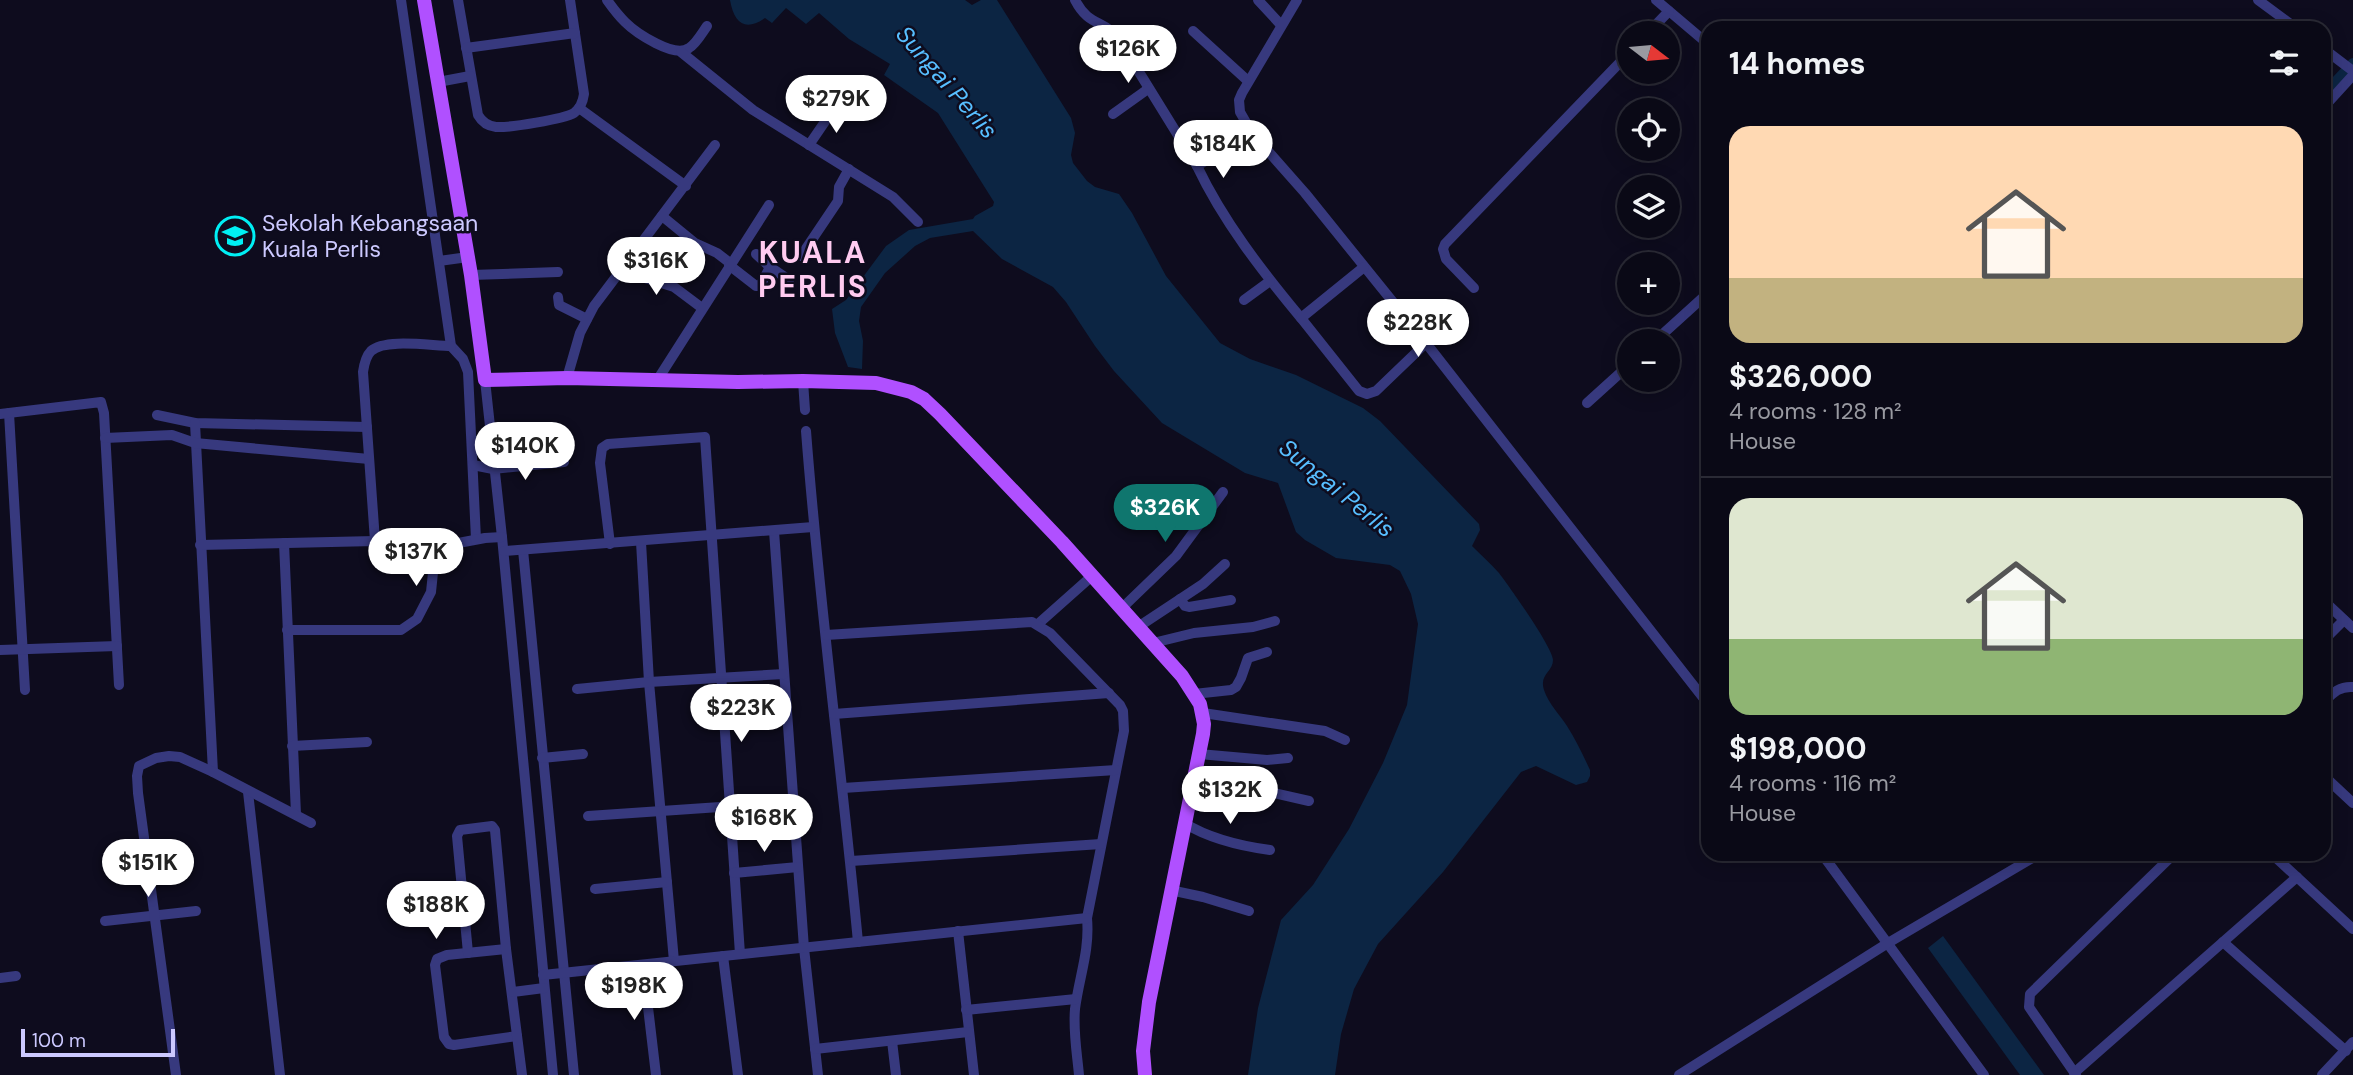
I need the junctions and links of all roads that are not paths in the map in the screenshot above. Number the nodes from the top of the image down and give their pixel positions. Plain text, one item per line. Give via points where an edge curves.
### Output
1 (401, 0) edge
2 (424, 0) edge
3 (458, 0) edge
4 (570, 0) edge
5 (607, 0) edge
6 (1075, 0) edge
7 (1258, 0) edge
8 (1297, 0) edge
9 (1656, 0) edge
10 (2258, 0) edge
11 (1669, 11) junction
12 (1659, 21) edge
13 (2286, 21) edge
14 (1281, 25) junction
15 (707, 26) dead end
16 (1193, 31) dead end
17 (575, 33) junction
18 (1701, 38) edge
19 (466, 48) junction
20 (681, 52) junction
21 (2331, 55) edge
22 (1617, 65) edge
23 (2349, 69) edge
24 (470, 76) junction
25 (1248, 81) junction
26 (438, 82) junction
27 (1148, 89) junction
28 (2331, 96) edge
29 (835, 107) dead end
30 (579, 108) junction
31 (1113, 114) dead end
32 (1252, 133) junction
33 (715, 145) dead end
34 (809, 145) junction
35 (1197, 166) junction
36 (849, 169) junction
37 (686, 186) junction
38 (769, 205) dead end
39 (663, 216) junction
40 (918, 222) dead end
41 (756, 254) dead end
42 (468, 257) junction
43 (801, 257) dead end
44 (439, 261) junction
45 (730, 264) junction
46 (770, 267) junction
47 (1364, 267) junction
48 (620, 270) junction
49 (558, 272) dead end
50 (471, 275) junction
51 (789, 280) dead end
52 (1270, 281) junction
53 (1474, 288) dead end
54 (558, 297) dead end
55 (1701, 299) edge
56 (1244, 300) dead end
57 (702, 308) junction
58 (1301, 318) junction
59 (587, 319) junction
60 (1668, 329) edge
61 (1426, 343) junction
62 (451, 346) junction
63 (1617, 376) edge
64 (567, 378) junction
65 (658, 379) junction
66 (485, 380) junction
67 (803, 381) junction
68 (1587, 403) dead end
69 (805, 410) dead end
70 (5, 414) edge
71 (157, 415) dead end
72 (195, 423) junction
73 (367, 427) junction
74 (806, 431) dead end
75 (105, 438) junction
76 (195, 443) junction
77 (369, 459) junction
78 (564, 462) dead end
79 (483, 467) junction
80 (1223, 492) dead end
81 (814, 527) junction
82 (774, 531) junction
83 (713, 536) junction
84 (490, 538) junction
85 (375, 541) junction
86 (640, 542) junction
87 (284, 543) junction
88 (610, 544) junction
89 (200, 545) junction
90 (523, 550) junction
91 (504, 551) junction
92 (435, 553) dead end
93 (1225, 564) dead end
94 (1092, 576) junction
95 (1180, 599) junction
96 (1231, 600) dead end
97 (2331, 608) edge
98 (1121, 609) junction
99 (2344, 620) junction
100 (1275, 621) dead end
101 (1038, 624) junction
102 (1138, 627) junction
103 (2353, 628) edge
104 (287, 630) junction
105 (2331, 633) edge
106 (826, 635) junction
107 (1153, 643) junction
108 (117, 646) junction
109 (23, 649) junction
110 (0, 650) edge
111 (1267, 652) dead end
112 (784, 674) junction
113 (721, 677) junction
114 (649, 682) junction
115 (119, 685) dead end
116 (2353, 687) edge
117 (577, 689) dead end
118 (25, 690) dead end
119 (1109, 693) junction
120 (1194, 694) junction
121 (1701, 695) edge
122 (2331, 696) edge
123 (1203, 713) junction
124 (834, 714) junction
125 (1345, 740) dead end
126 (367, 742) dead end
127 (292, 746) junction
128 (583, 754) dead end
129 (1199, 754) junction
130 (542, 758) junction
131 (1288, 758) dead end
132 (1116, 770) junction
133 (213, 772) junction
134 (1194, 775) junction
135 (2331, 783) edge
136 (545, 788) junction
137 (843, 788) junction
138 (526, 791) junction
139 (248, 792) junction
140 (1309, 801) dead end
141 (793, 802) junction
142 (2353, 803) edge
143 (730, 807) junction
144 (661, 811) junction
145 (296, 814) junction
146 (588, 816) dead end
147 (311, 823) dead end
148 (1184, 823) junction
149 (1101, 844) junction
150 (1270, 850) dead end
151 (1827, 861) edge
152 (2027, 861) edge
153 (2167, 861) edge
154 (2280, 861) edge
155 (850, 862) junction
156 (798, 867) junction
157 (734, 873) junction
158 (2297, 877) junction
159 (667, 882) junction
160 (595, 889) dead end
161 (1170, 890) junction
162 (196, 911) dead end
163 (1249, 911) dead end
164 (155, 914) junction
165 (1087, 918) junction
166 (105, 921) dead end
167 (2353, 929) edge
168 (958, 931) junction
169 (858, 942) junction
170 (2223, 942) junction
171 (1888, 943) junction
172 (804, 948) junction
173 (506, 949) junction
174 (468, 953) junction
175 (740, 954) junction
176 (723, 956) junction
177 (674, 961) junction
178 (643, 965) junction
179 (562, 973) junction
180 (543, 975) junction
181 (16, 976) dead end
182 (0, 978) edge
183 (544, 988) junction
184 (513, 992) junction
185 (1076, 999) junction
186 (966, 1010) junction
187 (968, 1032) junction
188 (517, 1037) junction
189 (892, 1041) junction
190 (2349, 1046) edge
191 (815, 1049) junction
192 (2075, 1074) edge
193 (176, 1075) edge
194 (280, 1075) edge
195 (522, 1075) edge
196 (553, 1075) edge
197 (574, 1075) edge
198 (656, 1075) edge
199 (738, 1075) edge
200 (818, 1075) edge
201 (895, 1075) edge
202 (974, 1075) edge
203 (1079, 1075) edge
204 (1145, 1075) edge
205 (1679, 1075) edge
206 (1984, 1075) edge
207 (2322, 1075) edge

1 - 44 street
2 - 26 main road
3 - 19 street
4 - 17 street
5 - 20 street via 640,33
6 - 27 street via 1090,20 1112,30
7 - 14 street
8 - 14 street
9 - 11 street
10 - 13 street
11 - 12 street
11 - 18 street
14 - 25 street
15 - 20 street via 690,48
16 - 25 street
17 - 19 street
17 - 30 street via 584,94
19 - 24 street
20 - 34 street via 753,110
21 - 23 street
22 - 53 street via 1445,244 1446,259
23 - 28 street
24 - 26 street
24 - 30 street via 478,115 488,125 545,121
25 - 32 street via 1239,105
26 - 42 main road
27 - 31 street
27 - 35 street
29 - 34 street
30 - 37 street
32 - 35 street
32 - 47 street
33 - 37 street
34 - 36 street
35 - 52 street
36 - 40 street via 893,197
36 - 43 street via 838,201
37 - 39 street
38 - 45 street
39 - 45 street
39 - 48 street
41 - 46 street
42 - 44 street
42 - 50 main road
44 - 62 street
45 - 46 street via 758,286
45 - 57 street
46 - 51 street
47 - 58 street
47 - 61 street
48 - 57 street via 674,288
48 - 59 street
49 - 50 street
50 - 66 main road
52 - 56 street
52 - 58 street
54 - 59 street via 559,305
55 - 60 street
57 - 65 street
58 - 61 street via 1359,391 1367,394 1376,391
59 - 64 street
61 - 121 street
62 - 73 street via 385,344 371,351 363,372
62 - 79 street via 467,365
63 - 68 street
64 - 65 main road
64 - 66 main road
65 - 67 main road
66 - 79 street
67 - 69 street
67 - 94 main road via 876,383 924,399
70 - 75 street via 101,402
70 - 109 street
71 - 72 street
72 - 73 street
72 - 76 street
73 - 77 street
74 - 81 street
75 - 76 street via 172,435
75 - 108 street
76 - 77 street
76 - 89 street
77 - 85 street
78 - 79 street
79 - 84 street
79 - 84 street
80 - 98 street via 1176,556
81 - 82 street
81 - 106 street
82 - 83 street
82 - 112 street
83 - 86 street
83 - 88 street via 705,437 620,443 608,444 600,454
83 - 113 street
84 - 85 street via 453,544
84 - 91 street
85 - 87 street
86 - 88 street
86 - 114 street
87 - 89 street
87 - 104 street
88 - 90 street
89 - 133 street
90 - 91 street
90 - 130 street
91 - 138 street
92 - 104 street via 431,592 417,619 401,630
93 - 95 street
94 - 98 main road
94 - 101 street
95 - 96 street via 1189,607
95 - 102 street
97 - 99 street
98 - 102 main road
99 - 103 street
99 - 105 street
100 - 107 street
101 - 106 street
101 - 119 street
102 - 107 main road
104 - 127 street
106 - 124 street
107 - 120 main road
108 - 109 street
108 - 115 street
109 - 110 street
109 - 118 street
111 - 120 street via 1248,658 1239,684 1231,690
112 - 113 street
112 - 141 street
113 - 114 street
113 - 143 street
114 - 117 street
114 - 144 street
116 - 122 street
119 - 124 street
119 - 132 street via 1120,705 1124,721
120 - 123 main road
123 - 125 street via 1325,731
123 - 129 main road
124 - 137 street
126 - 127 street
127 - 145 street
128 - 130 street
129 - 131 street
129 - 134 main road
130 - 136 street
132 - 137 street
132 - 149 street
133 - 139 street
133 - 164 street via 169,756 139,766 138,793
134 - 140 street
134 - 148 main road
135 - 142 street
136 - 138 street
136 - 179 street
137 - 155 street
138 - 180 street
139 - 145 street
139 - 194 street
141 - 143 street
141 - 156 street
143 - 144 street
143 - 157 street
144 - 146 street
144 - 159 street
145 - 147 street
148 - 150 street via 1228,842
148 - 161 main road
149 - 155 street
149 - 165 street
151 - 171 street
152 - 171 street
153 - 192 street via 2030,994 2029,1007
154 - 158 street
155 - 169 street
156 - 157 street
156 - 172 street
157 - 175 street
158 - 167 street
158 - 170 street
159 - 160 street
159 - 177 street
161 - 163 street
161 - 204 main road via 1149,1002
162 - 164 street
164 - 166 street
164 - 193 street
165 - 168 street
165 - 185 street via 1089,939
168 - 169 street
168 - 186 street
169 - 172 street
170 - 190 street
170 - 192 street
171 - 205 street
171 - 206 street
172 - 175 street
172 - 191 street
173 - 174 street
173 - 174 street via 492,826 460,830 457,836
173 - 184 street
174 - 188 street via 440,957 435,965 445,1042 454,1045
175 - 176 street
176 - 177 street
176 - 199 street
177 - 178 street
178 - 179 street
178 - 198 street
179 - 180 street
179 - 197 street
180 - 183 street
181 - 182 street
183 - 184 street
183 - 196 street
184 - 188 street
185 - 186 street
185 - 203 street
186 - 187 street
187 - 189 street
187 - 202 street
188 - 195 street
189 - 191 street
189 - 201 street
190 - 207 street
191 - 200 street

